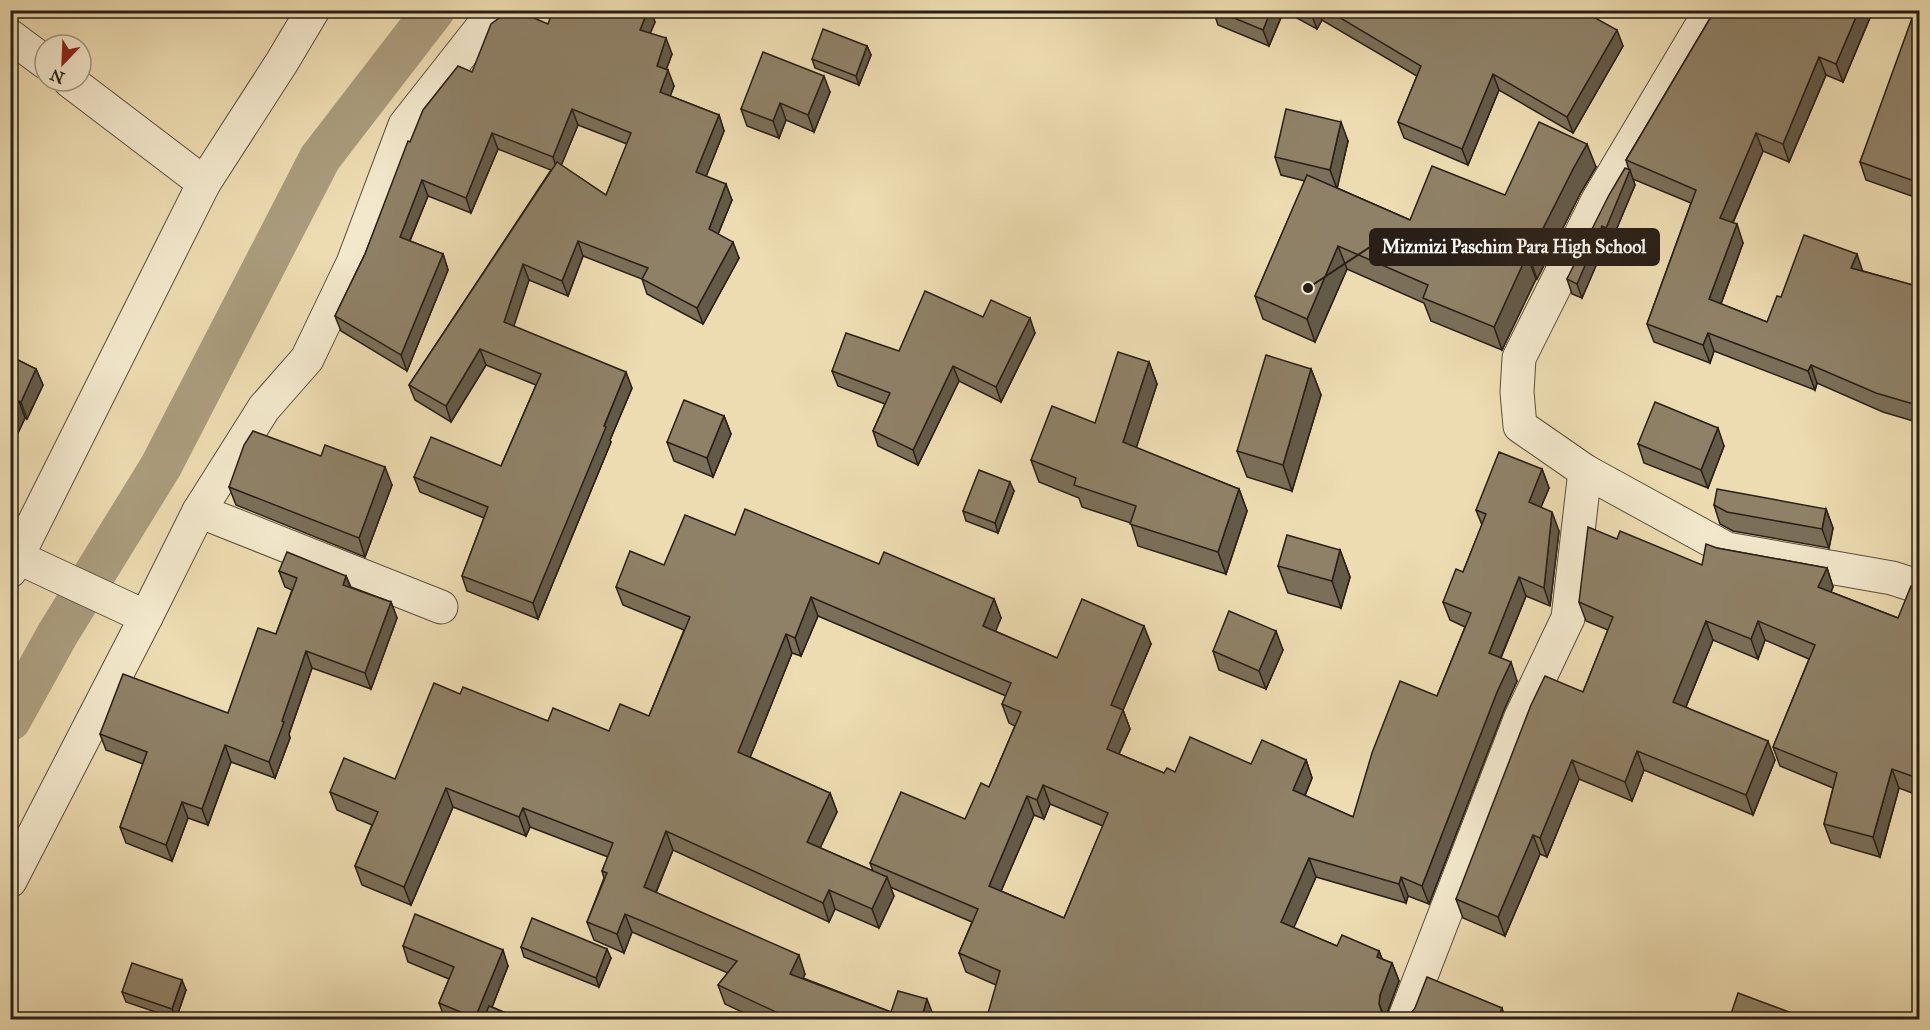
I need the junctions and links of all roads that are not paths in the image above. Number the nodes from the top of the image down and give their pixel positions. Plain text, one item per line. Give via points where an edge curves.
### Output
1 (313, 10) edge
2 (506, 10) edge
3 (1711, 10) edge
4 (10, 36) edge
5 (33, 53) edge
6 (86, 93) edge
7 (204, 183) junction
8 (1585, 471) junction
9 (199, 511) junction
10 (22, 565) edge
11 (1920, 587) edge
12 (441, 607) dead end
13 (139, 613) junction
14 (10, 881) edge
15 (1404, 1020) edge

1 - 7 street
2 - 9 street via 483,26 405,125 353,263 307,359 264,408
3 - 8 street via 1598,200 1519,358 1520,426
4 - 5 street
6 - 7 street
7 - 10 street
8 - 11 street via 1727,549 1892,578
8 - 15 street via 1568,618 1521,717
9 - 12 street
9 - 13 street
10 - 13 street
13 - 14 street

